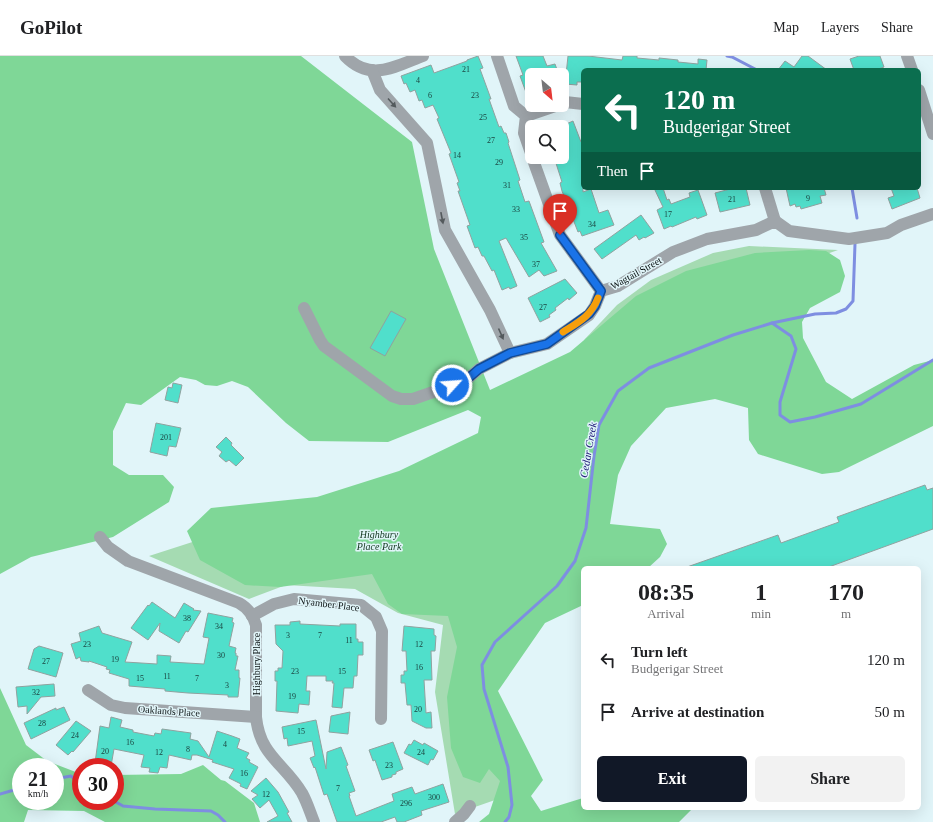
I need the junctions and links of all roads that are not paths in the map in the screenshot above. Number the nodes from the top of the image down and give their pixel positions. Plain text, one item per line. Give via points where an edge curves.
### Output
1 (345, 56) edge
2 (423, 56) edge
3 (497, 56) edge
4 (907, 56) edge
5 (911, 68) edge
6 (372, 70) junction
7 (921, 96) edge
8 (569, 102) edge
9 (581, 104) edge
10 (538, 112) edge
11 (526, 116) junction
12 (526, 120) edge
13 (525, 124) edge
14 (933, 134) edge
15 (525, 136) edge
16 (535, 164) edge
17 (766, 190) edge
18 (933, 214) edge
19 (775, 221) junction
20 (601, 291) junction
21 (304, 308) dead end
22 (510, 353) junction
23 (100, 536) dead end
24 (252, 616) junction
25 (88, 690) dead end
26 (256, 717) junction
27 (381, 719) dead end
28 (470, 806) dead end
29 (314, 822) edge
30 (455, 822) edge

1 - 6 street via 352,64 364,70
2 - 6 street via 391,68
3 - 11 street via 514,106
4 - 5 street
6 -> 22 street via 380,90 427,143 445,230 490,310
7 - 14 street
8 - 9 street
10 - 11 street
11 - 12 street
13 - 15 street
16 - 20 street via 560,235
17 - 19 street
18 - 19 street via 901,225 887,233 849,239 789,231
19 - 20 street, Wagtail Street via 756,230 707,239 673,252 618,286
20 - 22 street, Wagtail Street via 589,314 547,344
21 - 22 street, Wagtail Street via 324,346 392,396 401,399 413,399 465,381 479,369
23 - 24 street via 108,547 128,560 239,603 248,609
24 - 26 street, Highbury Place via 256,625
24 - 27 street, Nyamber Place via 274,604 294,599 362,605 376,617 382,631
25 - 26 street, Oaklands Place via 111,705 125,708
26 - 29 street, Highbury Place via 264,747 302,793
28 - 30 street

